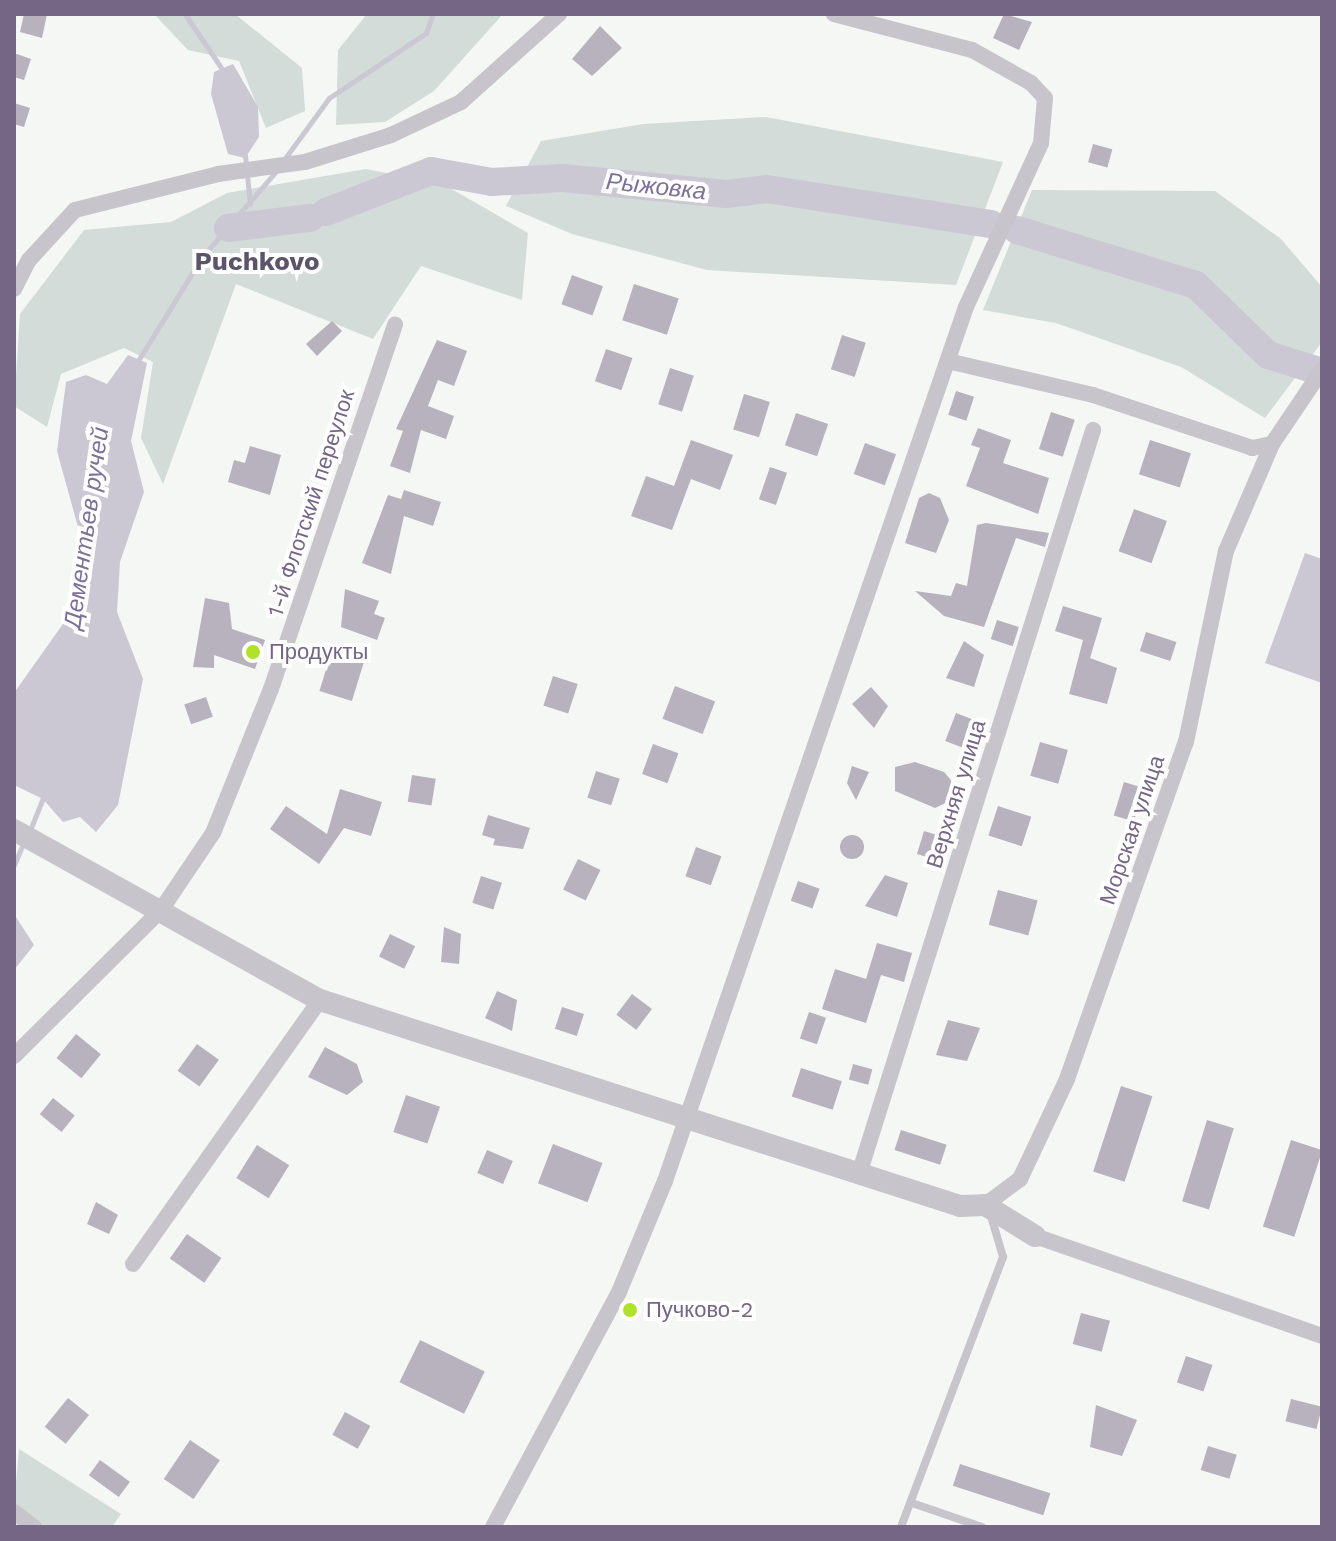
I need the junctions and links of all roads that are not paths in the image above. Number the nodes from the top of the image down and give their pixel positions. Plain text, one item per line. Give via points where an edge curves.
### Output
1 (559, 14) edge
2 (834, 14) edge
3 (14, 289) edge
4 (395, 324) dead end
5 (948, 361) junction
6 (1322, 370) edge
7 (1093, 430) dead end
8 (1272, 444) junction
9 (14, 830) edge
10 (161, 910) junction
11 (320, 1000) junction
12 (14, 1056) edge
13 (689, 1113) junction
14 (860, 1171) junction
15 (985, 1205) junction
16 (1035, 1236) joint
17 (133, 1264) dead end
18 (1322, 1336) edge
19 (912, 1503) junction
20 (14, 1512) edge
21 (34, 1527) edge
22 (493, 1527) edge
23 (901, 1527) edge
24 (982, 1527) edge

1 - 3 street via 461,102 305,162 218,174 75,210 29,260
2 - 5 street via 972,50 1045,98 1041,143
4 - 10 street, 1-й Флотский переулок via 213,833
5 - 8 street via 1093,395 1252,448
5 - 13 street via 829,688
6 - 8 street, Морская улица
7 - 14 street, Верхняя улица
8 - 15 street, Морская улица via 1226,551 1186,742 1067,1079 1020,1179
9 - 10 street
10 - 11 street
10 - 12 street, 1-й Флотский переулок
11 - 13 street
11 - 17 street
13 - 14 street
13 - 22 street via 619,1292
14 - 15 street via 960,1206
15 - 16 street
15 - 19 lane via 1003,1257
16 - 18 street
19 - 23 lane
19 - 24 lane
20 - 21 street

